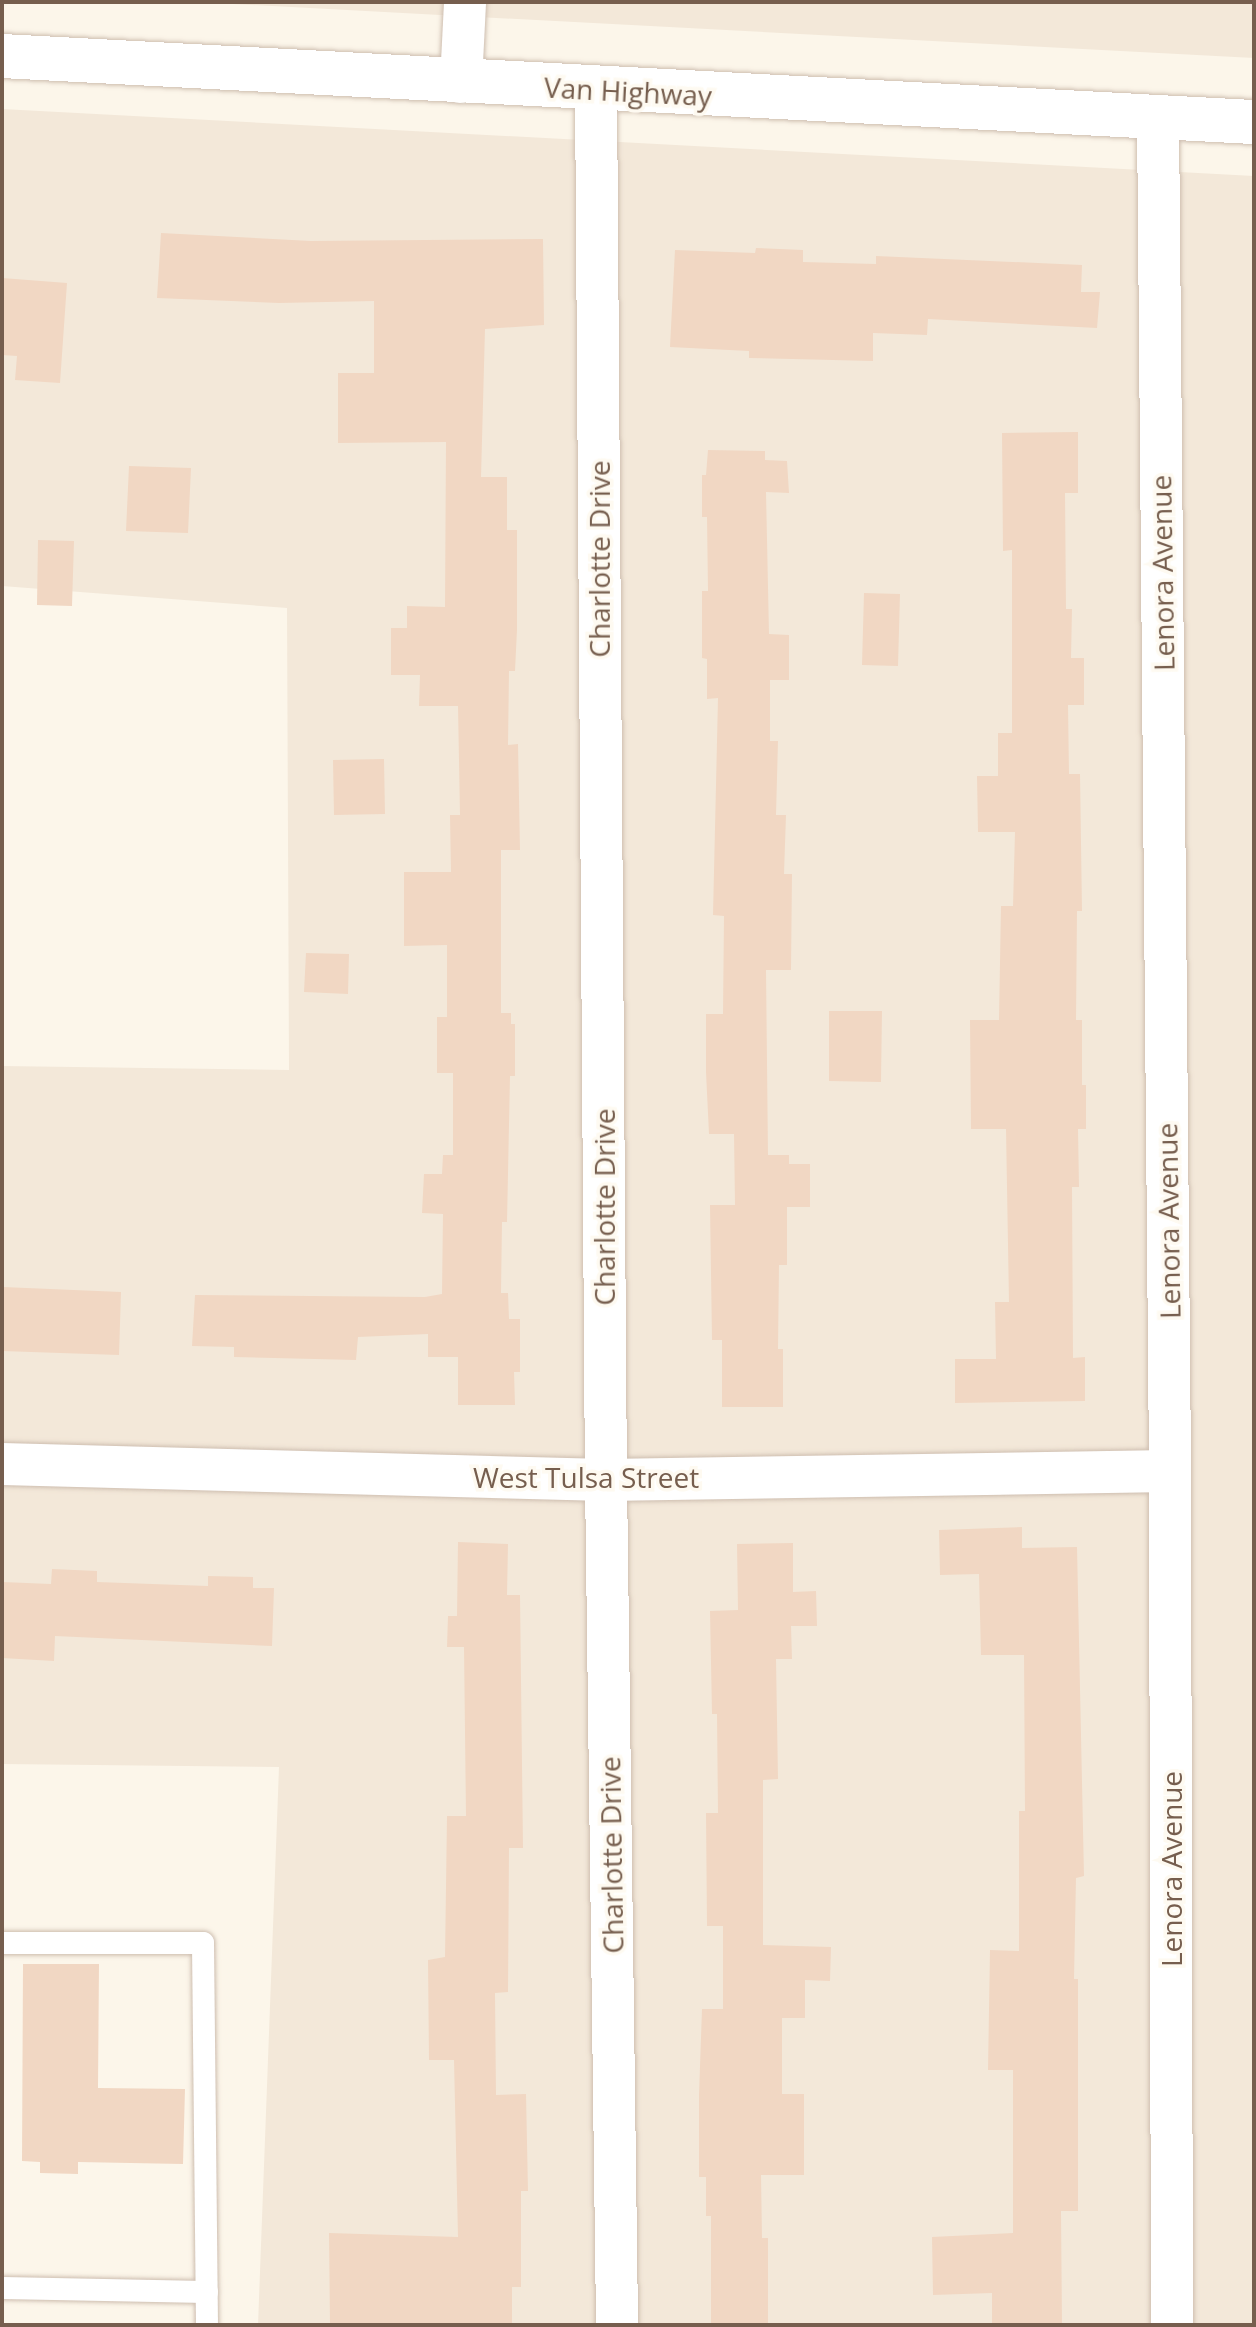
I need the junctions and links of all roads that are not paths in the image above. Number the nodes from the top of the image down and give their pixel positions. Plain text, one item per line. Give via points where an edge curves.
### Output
1 (465, 2) edge
2 (2, 56) edge
3 (461, 82) junction
4 (596, 89) junction
5 (1158, 116) junction
6 (1254, 122) edge
7 (2, 1464) edge
8 (1170, 1471) junction
9 (606, 1480) junction
10 (2, 1943) edge
11 (2, 2288) edge
12 (207, 2292) junction
13 (207, 2325) edge
14 (617, 2325) edge
15 (1172, 2325) edge

1 - 3 street
2 - 3 main road, Van Highway
3 - 4 main road, Van Highway
4 - 5 main road, Van Highway
4 - 9 street, Charlotte Drive
5 - 6 main road, Van Highway
5 - 8 street, Lenora Avenue
7 - 9 street, West Tulsa Street
8 - 9 street, West Tulsa Street
8 - 15 street, Lenora Avenue
9 - 14 street, Charlotte Drive
10 - 12 lane via 203,1943
11 - 12 lane
12 - 13 lane

